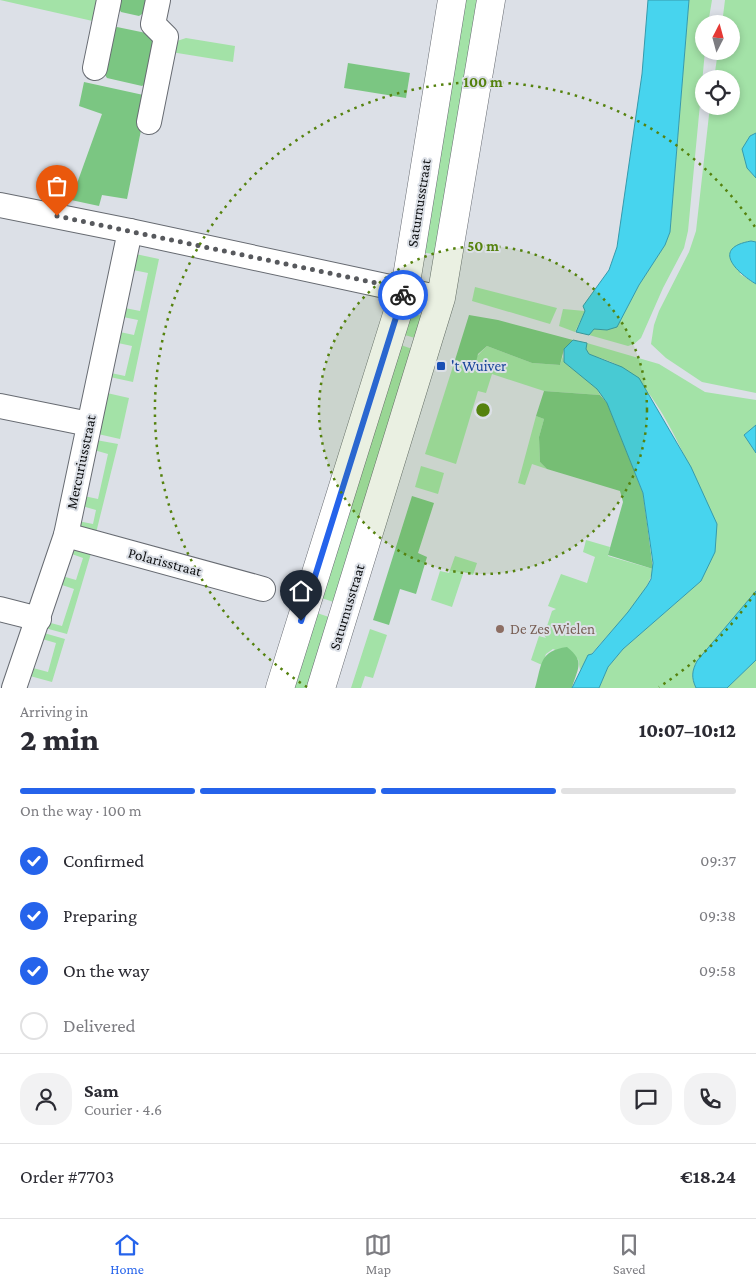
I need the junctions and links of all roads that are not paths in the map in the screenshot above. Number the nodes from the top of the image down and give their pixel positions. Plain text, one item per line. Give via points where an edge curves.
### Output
1 (109, 0) edge
2 (158, 0) edge
3 (452, 0) edge
4 (491, 0) edge
5 (95, 68) dead end
6 (149, 122) dead end
7 (0, 205) edge
8 (130, 231) junction
9 (405, 289) junction
10 (441, 298) junction
11 (0, 406) edge
12 (89, 424) junction
13 (66, 535) junction
14 (263, 589) dead end
15 (0, 609) edge
16 (39, 619) junction
17 (14, 688) edge
18 (280, 688) edge
19 (321, 688) edge

1 - 5 street
2 - 6 street via 153,24 166,37
3 - 9 street, Saturnusstraat
4 - 10 street, Saturnusstraat
7 - 8 street
8 - 9 street
8 - 12 street, Mercuriusstraat
9 - 10 street
9 - 18 street, Saturnusstraat
10 - 19 street, Saturnusstraat
11 - 12 street
12 - 13 street, Mercuriusstraat
13 - 14 street, Polarisstraat
13 - 16 street, Mercuriusstraat
15 - 16 street
16 - 17 street, Mercuriusstraat

